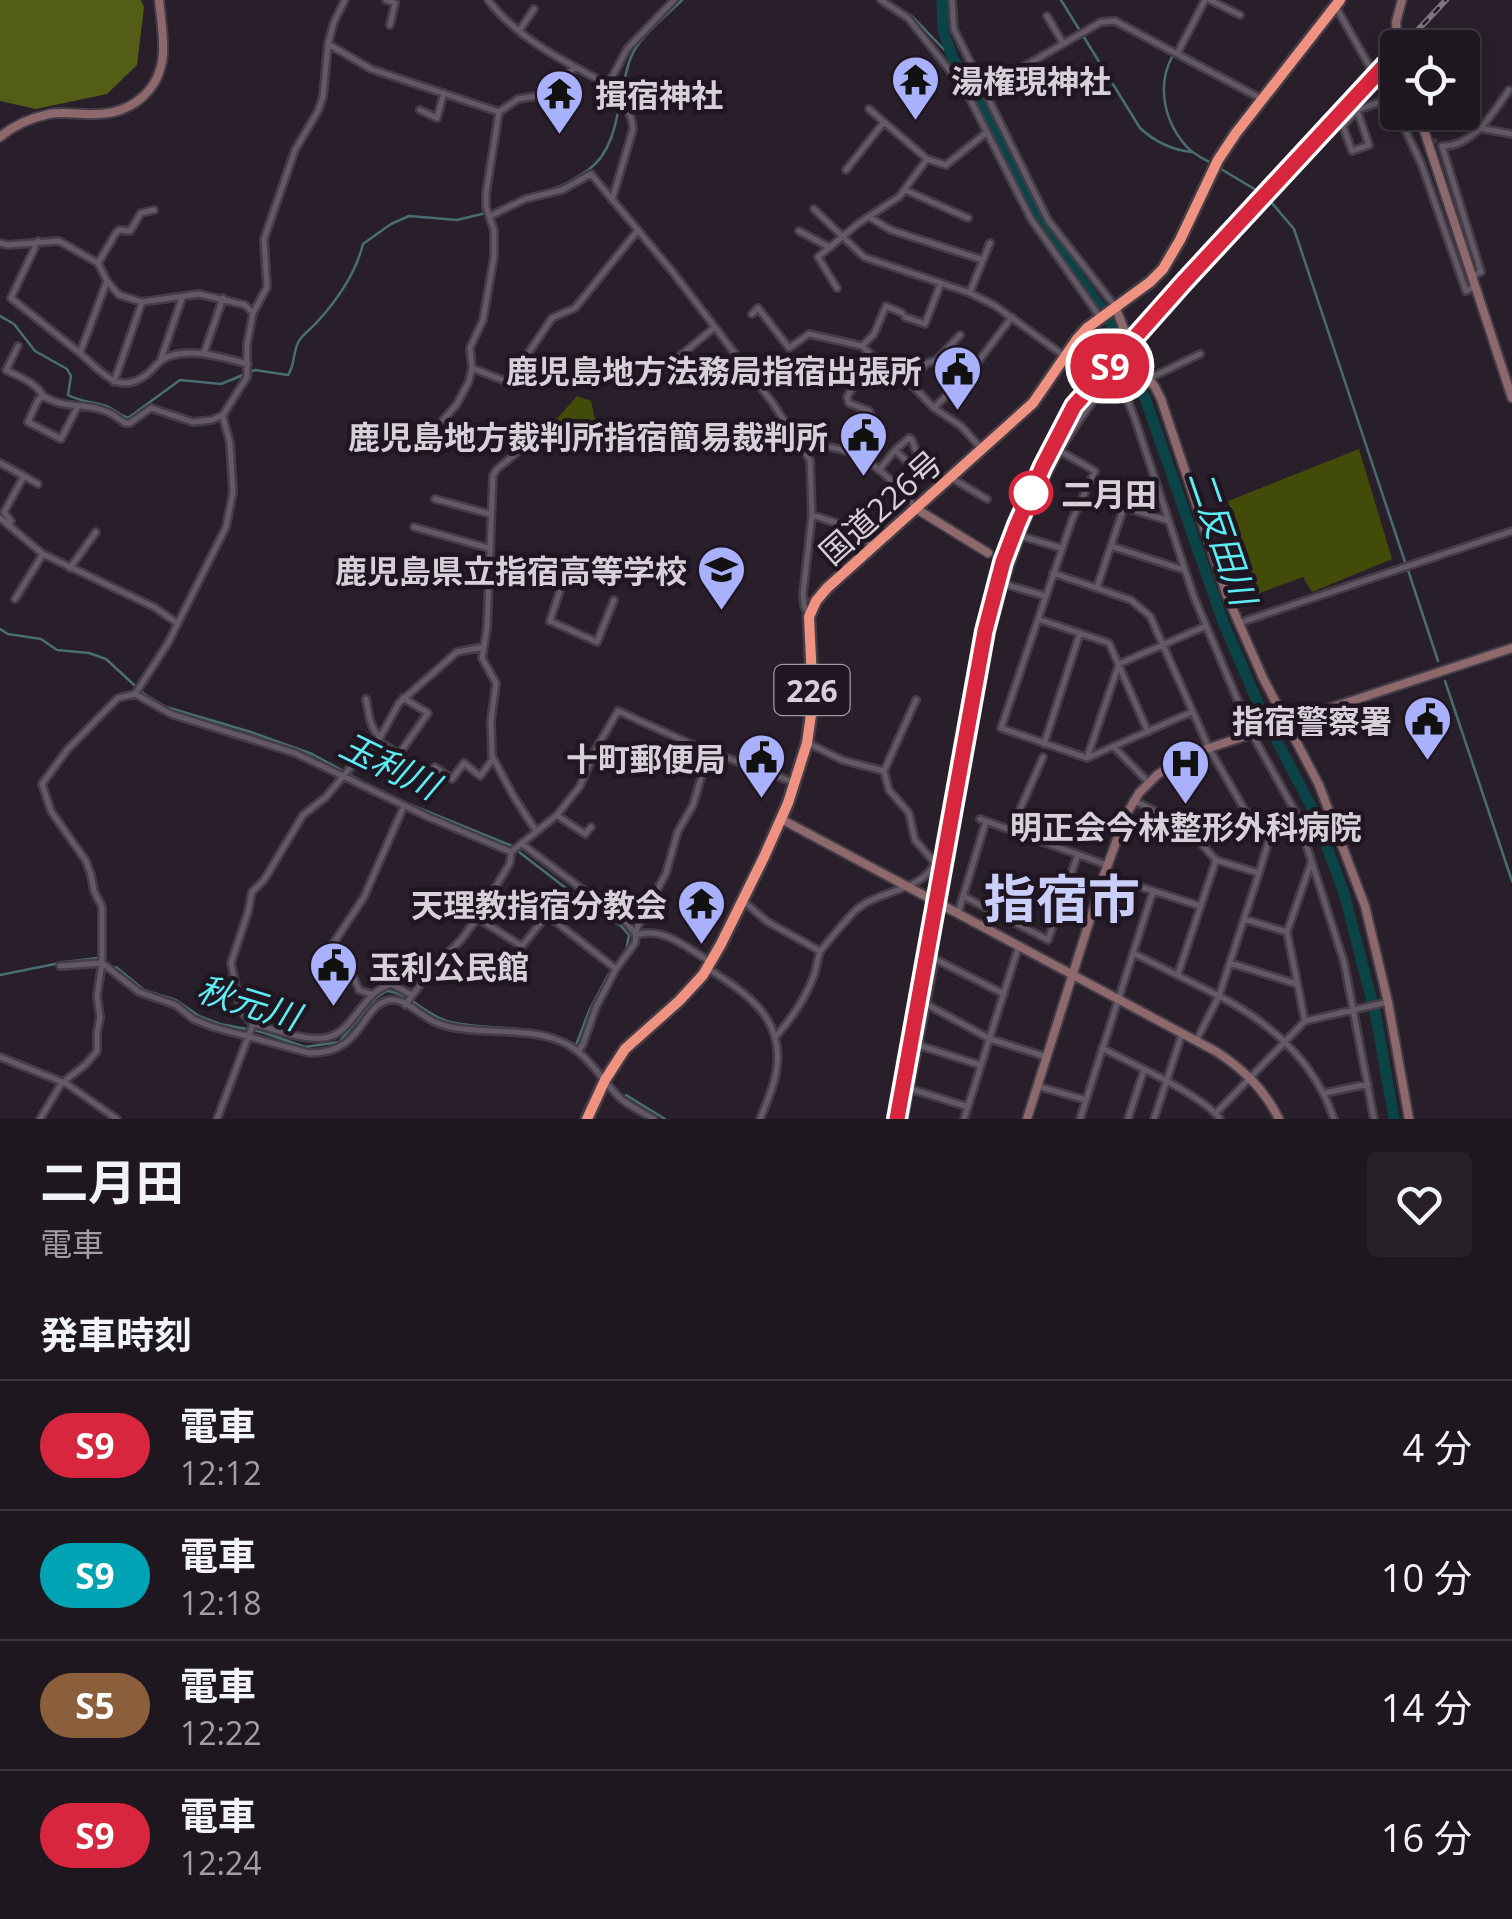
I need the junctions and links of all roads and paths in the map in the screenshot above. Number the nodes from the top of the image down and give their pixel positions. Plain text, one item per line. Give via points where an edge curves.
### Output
1 (159, 0) edge
2 (345, 0) edge
3 (386, 0) edge
4 (488, 0) edge
5 (674, 0) edge
6 (880, 0) edge
7 (952, 0) edge
8 (1208, 0) edge
9 (1402, 0) edge
10 (1338, 3) edge
11 (534, 9) dead end
12 (1240, 15) dead end
13 (1047, 16) dead end
14 (390, 25) dead end
15 (1396, 30) edge
16 (520, 31) junction
17 (328, 44) junction
18 (1063, 44) junction
19 (1177, 54) junction
20 (576, 67) junction
21 (1380, 82) edge
22 (608, 84) junction
23 (985, 88) junction
24 (1508, 90) dead end
25 (444, 93) junction
26 (1262, 99) junction
27 (1380, 102) edge
28 (869, 109) dead end
29 (420, 110) dead end
30 (1357, 110) junction
31 (499, 112) junction
32 (884, 122) junction
33 (1480, 127) edge
34 (1480, 129) edge
35 (1405, 130) edge
36 (1424, 130) edge
37 (1477, 130) edge
38 (987, 132) junction
39 (1512, 134) edge
40 (0, 136) edge
41 (927, 159) junction
42 (846, 170) dead end
43 (904, 190) junction
44 (612, 200) junction
45 (154, 210) dead end
46 (814, 210) dead end
47 (490, 216) junction
48 (869, 216) junction
49 (968, 218) dead end
50 (638, 230) junction
51 (799, 230) dead end
52 (842, 236) junction
53 (38, 241) junction
54 (0, 243) edge
55 (990, 243) dead end
56 (829, 246) junction
57 (983, 260) junction
58 (98, 263) junction
59 (1471, 277) junction
60 (107, 280) junction
61 (941, 283) junction
62 (1474, 287) junction
63 (837, 288) dead end
64 (970, 293) junction
65 (182, 298) junction
66 (223, 298) junction
67 (142, 302) junction
68 (1106, 312) junction
69 (253, 313) junction
70 (752, 314) dead end
71 (1012, 317) junction
72 (715, 328) junction
73 (960, 334) dead end
74 (18, 346) dead end
75 (862, 346) junction
76 (80, 353) junction
77 (204, 353) junction
78 (1200, 354) dead end
79 (1065, 357) junction
80 (161, 359) junction
81 (248, 364) junction
82 (3, 368) edge
83 (472, 368) junction
84 (864, 368) dead end
85 (653, 378) dead end
86 (1148, 379) junction
87 (114, 382) junction
88 (910, 382) junction
89 (42, 396) junction
90 (1512, 398) edge
91 (78, 406) junction
92 (934, 408) junction
93 (223, 416) junction
94 (443, 420) dead end
95 (552, 424) dead end
96 (912, 440) junction
97 (925, 442) dead end
98 (804, 448) junction
99 (894, 450) junction
100 (982, 450) junction
101 (1060, 451) junction
102 (856, 456) junction
103 (0, 463) edge
104 (914, 468) junction
105 (879, 470) junction
106 (24, 476) junction
107 (948, 479) junction
108 (38, 484) dead end
109 (987, 499) dead end
110 (435, 500) dead end
111 (915, 508) junction
112 (490, 514) junction
113 (812, 515) junction
114 (0, 518) edge
115 (1169, 521) junction
116 (9, 526) junction
117 (414, 527) dead end
118 (1512, 530) edge
119 (96, 532) dead end
120 (1021, 536) junction
121 (1111, 546) junction
122 (872, 547) junction
123 (489, 548) junction
124 (1062, 548) junction
125 (988, 553) dead end
126 (43, 554) junction
127 (589, 563) dead end
128 (488, 566) junction
129 (70, 568) junction
130 (1185, 570) junction
131 (1053, 572) junction
132 (558, 582) junction
133 (1097, 587) junction
134 (1046, 596) junction
135 (14, 600) dead end
136 (614, 600) dead end
137 (809, 617) junction
138 (1038, 619) junction
139 (178, 624) junction
140 (1239, 624) junction
141 (1206, 626) junction
142 (1080, 633) junction
143 (1163, 645) junction
144 (482, 646) junction
145 (1512, 648) edge
146 (1119, 664) junction
147 (135, 694) junction
148 (404, 698) junction
149 (366, 699) dead end
150 (916, 700) dead end
151 (1192, 712) junction
152 (1287, 723) junction
153 (1148, 732) junction
154 (1255, 733) junction
155 (378, 738) junction
156 (807, 743) junction
157 (1044, 744) junction
158 (1113, 746) junction
159 (1208, 748) junction
160 (709, 750) junction
161 (1043, 756) dead end
162 (494, 758) junction
163 (1086, 758) junction
164 (435, 767) dead end
165 (884, 771) junction
166 (344, 776) junction
167 (796, 783) junction
168 (1148, 783) junction
169 (1134, 800) junction
170 (404, 806) junction
171 (1296, 813) junction
172 (557, 815) junction
173 (781, 819) junction
174 (1274, 822) junction
175 (590, 827) dead end
176 (1011, 830) junction
177 (536, 831) junction
178 (522, 844) junction
179 (511, 852) junction
180 (1078, 854) junction
181 (1216, 860) junction
182 (1312, 860) junction
183 (1107, 865) junction
184 (1259, 873) junction
185 (1104, 875) junction
186 (908, 885) junction
187 (1154, 891) junction
188 (963, 896) junction
189 (743, 901) junction
190 (1200, 906) junction
191 (958, 913) junction
192 (477, 918) junction
193 (1244, 918) junction
194 (1287, 932) junction
195 (636, 935) junction
196 (1018, 945) junction
197 (820, 952) junction
198 (1134, 953) junction
199 (102, 963) junction
200 (1230, 963) junction
201 (709, 965) junction
202 (60, 966) dead end
203 (615, 968) junction
204 (1178, 974) junction
205 (1074, 975) junction
206 (1298, 984) junction
207 (371, 994) junction
208 (1004, 994) junction
209 (1219, 996) junction
210 (1118, 999) junction
211 (409, 1000) junction
212 (1388, 1002) junction
213 (926, 1004) junction
214 (1354, 1010) junction
215 (1305, 1021) junction
216 (251, 1029) junction
217 (1182, 1034) junction
218 (777, 1035) junction
219 (990, 1038) junction
220 (1286, 1040) junction
221 (1196, 1041) junction
222 (918, 1046) junction
223 (1102, 1048) junction
224 (578, 1051) junction
225 (0, 1057) edge
226 (1047, 1057) junction
227 (980, 1066) junction
228 (1144, 1070) junction
229 (1250, 1078) junction
230 (605, 1080) junction
231 (1166, 1082) junction
232 (61, 1084) junction
233 (1368, 1084) junction
234 (1038, 1086) junction
235 (910, 1089) junction
236 (1325, 1093) junction
237 (1086, 1100) junction
238 (968, 1107) junction
239 (1218, 1116) edge
240 (40, 1119) edge
241 (116, 1119) edge
242 (217, 1119) edge
243 (587, 1119) edge
244 (654, 1119) edge
245 (760, 1119) edge
246 (904, 1119) edge
247 (964, 1119) edge
248 (1027, 1119) edge
249 (1080, 1119) edge
250 (1128, 1119) edge
251 (1154, 1119) edge
252 (1279, 1119) edge
253 (1334, 1119) edge
254 (1374, 1119) edge
255 (1409, 1119) edge

1 - 40 street via 163,57 140,101 110,114 51,113
2 - 17 street
3 - 14 street via 396,3
4 - 16 street
5 - 22 street via 627,48
6 - 38 street via 914,24 966,91
7 - 23 street via 954,29
8 - 12 street
8 - 19 street
9 - 15 street
10 - 21 street
10 - 26 highway, 国道226号 / 226
11 - 16 street
13 - 18 street
16 - 20 street
17 - 25 street via 371,69
17 - 69 street via 318,112 296,150 264,239 267,287
18 - 19 street via 1115,21
18 - 23 street
19 - 26 street
20 - 22 street
20 - 31 street via 549,94 518,99
22 - 44 street via 633,129
23 - 68 street via 1048,220
24 - 33 street
25 - 29 street via 437,118
25 - 31 street
26 - 68 highway, 国道226号 / 226 via 1218,160 1170,259
27 - 30 street
28 - 32 street
30 - 30 street via 1343,126 1352,150 1369,145
31 - 47 street
32 - 41 street
32 - 42 street
34 - 39 street
35 - 62 street via 1466,291
36 - 59 street
37 - 59 street via 1458,144 1441,145 1481,272
38 - 41 street via 946,165
38 - 68 street via 1031,218
41 - 43 street
43 - 48 street
43 - 49 street
44 - 47 street via 591,174
44 - 50 street
45 - 58 street via 141,213 130,231 116,233
46 - 52 street
47 - 83 street via 494,257 483,320 470,348
48 - 52 street
48 - 57 street via 891,230
50 - 72 street
50 - 83 street via 576,308 552,318 513,384
51 - 56 street
52 - 56 street
52 - 61 street via 864,257
53 - 54 street
53 - 58 street via 60,241
53 - 76 street via 11,298
55 - 57 street
56 - 63 street via 818,257
57 - 64 street
58 - 60 street
59 - 62 street
60 - 67 street via 118,295
60 - 76 street
61 - 64 street
61 - 75 street via 925,324 886,306
62 - 90 street
64 - 71 street
65 - 66 street
65 - 67 street
65 - 80 street
66 - 69 street
66 - 77 street
67 - 87 street
68 - 79 highway, 国道226号 / 226
68 - 86 street
69 - 81 street
70 - 75 street via 758,308 789,348 809,334
71 - 79 street
71 - 92 street
72 - 85 street
72 - 98 street
73 - 88 street
74 - 82 street
75 - 88 street
76 - 87 street
77 - 80 street
77 - 81 street
78 - 86 street
79 - 100 highway, 国道226号 / 226 via 1033,404
80 - 87 street via 130,384
81 - 93 street via 248,377
82 - 89 street
83 - 94 street
84 - 102 street via 847,397 871,415
86 - 140 street via 1162,399
88 - 92 street
89 - 91 street
89 - 91 street via 28,422 61,439
91 - 93 street via 125,423 151,408 194,422
92 - 100 street
93 - 139 street via 233,492 226,528
95 - 112 street via 496,470
96 - 97 street
96 - 99 street
96 - 104 street
98 - 102 street via 829,446
98 - 113 street
99 - 104 street
99 - 105 street
100 - 107 highway, 国道226号 / 226
101 - 115 street via 1116,375
101 - 120 street
101 - 124 street via 1095,471
102 - 105 street
103 - 106 street
104 - 107 street
105 - 111 street
106 - 108 street
106 - 116 street via 4,512
107 - 109 street
107 - 111 highway, 国道226号 / 226
110 - 112 street
111 - 122 highway, 国道226号 / 226
111 - 125 street
112 - 123 street
113 - 122 street via 855,529
113 - 137 street via 803,594
114 - 116 street
115 - 121 street via 1124,506
115 - 130 street
116 - 126 street
117 - 123 street
118 - 140 street
119 - 129 street
120 - 124 street
120 - 134 street via 1004,584
121 - 130 street
121 - 133 street
122 - 137 highway, 国道226号 / 226 via 827,588
123 - 128 street
124 - 131 street
126 - 129 street
126 - 135 street
127 - 132 street
128 - 132 street
128 - 144 street
129 - 139 street
130 - 141 street
131 - 133 street
131 - 134 street
132 - 136 street via 550,620 597,642
133 - 143 street via 1141,606
134 - 138 street
137 - 156 highway, 226
138 - 142 street
138 - 157 street via 1001,728
139 - 147 street
140 - 152 street
141 - 143 street
141 - 154 street
142 - 146 street via 1109,643
142 - 157 street
143 - 146 street
143 - 151 street
144 - 148 street via 456,652
144 - 162 street via 496,683
145 - 152 street
146 - 153 street
146 - 163 street
147 - 166 street via 171,714
147 - 199 street via 118,698 42,784 51,812 86,861 102,908
148 - 155 street
148 - 155 street via 428,713 400,754
149 - 155 street
150 - 165 street
151 - 153 street
151 - 159 street
152 - 154 street
152 - 212 street via 1355,878
153 - 158 street
154 - 159 street
154 - 171 street
155 - 166 street
156 - 165 street
156 - 167 highway, 226
157 - 163 street
158 - 163 street
158 - 168 street
159 - 168 street
159 - 174 street via 1247,814
160 - 167 street
160 - 172 street via 618,711 580,786
160 - 195 street via 666,873
161 - 176 street
162 - 164 street via 480,776 464,763 452,779
162 - 177 street
165 - 186 street via 889,790 909,812 915,840 935,863
166 - 170 street
166 - 216 street via 303,815 252,892 231,964
167 - 173 highway, 226
168 - 169 street
169 - 181 street via 1186,827
169 - 183 street
170 - 179 street
170 - 207 street via 364,897 323,960
171 - 174 street
171 - 182 street
172 - 175 street via 585,834
172 - 177 street
173 - 186 street
173 - 189 highway, 226
174 - 184 street
176 - 180 street
176 - 188 street via 983,820
177 - 178 street
178 - 179 street
178 - 195 street
179 - 192 street
180 - 183 street
180 - 188 street via 1048,940
181 - 184 street
181 - 190 street
182 - 194 street
182 - 214 street
183 - 185 street
184 - 193 street
185 - 187 street
185 - 205 street
186 - 191 street
186 - 197 street via 860,907
187 - 190 street
187 - 198 street
188 - 191 street
189 - 197 street
189 - 201 highway, 226
190 - 204 street
191 - 196 street
192 - 203 street via 522,946 547,914
192 - 211 street
193 - 194 street
193 - 200 street
194 - 206 street
195 - 201 street via 659,932
195 - 203 street
196 - 205 street
196 - 208 street
197 - 218 street via 796,1012
198 - 204 street
198 - 210 street
199 - 202 street
199 - 216 street via 139,992 193,1019
199 - 232 street via 98,1051
200 - 206 street
200 - 209 street
201 - 218 street via 754,1000
201 - 230 highway, 226 via 624,1050
203 - 224 street
204 - 209 street
205 - 210 street
205 - 226 street
206 - 215 street
207 - 211 street via 392,984
207 - 216 street via 341,1032 328,1038
208 - 213 street via 935,959
208 - 219 street
209 - 220 street
209 - 221 street
210 - 217 street
210 - 223 street
211 - 216 street via 378,1006 350,1040 322,1053
211 - 224 street via 439,1024 549,1037
212 - 214 street
212 - 255 street
213 - 219 street
213 - 222 street
214 - 215 street
214 - 233 street
215 - 220 street
216 - 242 street
217 - 221 street
217 - 231 street
218 - 245 street via 777,1068
219 - 226 street
219 - 227 street
220 - 229 street
220 - 236 street
221 - 229 street
222 - 227 street
222 - 235 street
223 - 228 street
223 - 237 street
224 - 230 street
225 - 232 street
226 - 234 street
227 - 238 street
228 - 231 street
228 - 250 street
229 - 239 street
229 - 252 street
230 - 243 highway, 226
230 - 244 street via 622,1100
231 - 239 street
231 - 251 street
232 - 240 street
232 - 241 street
233 - 236 street
233 - 254 street
234 - 237 street
234 - 248 street
235 - 238 street
235 - 246 street
236 - 253 street
237 - 249 street
238 - 247 street

